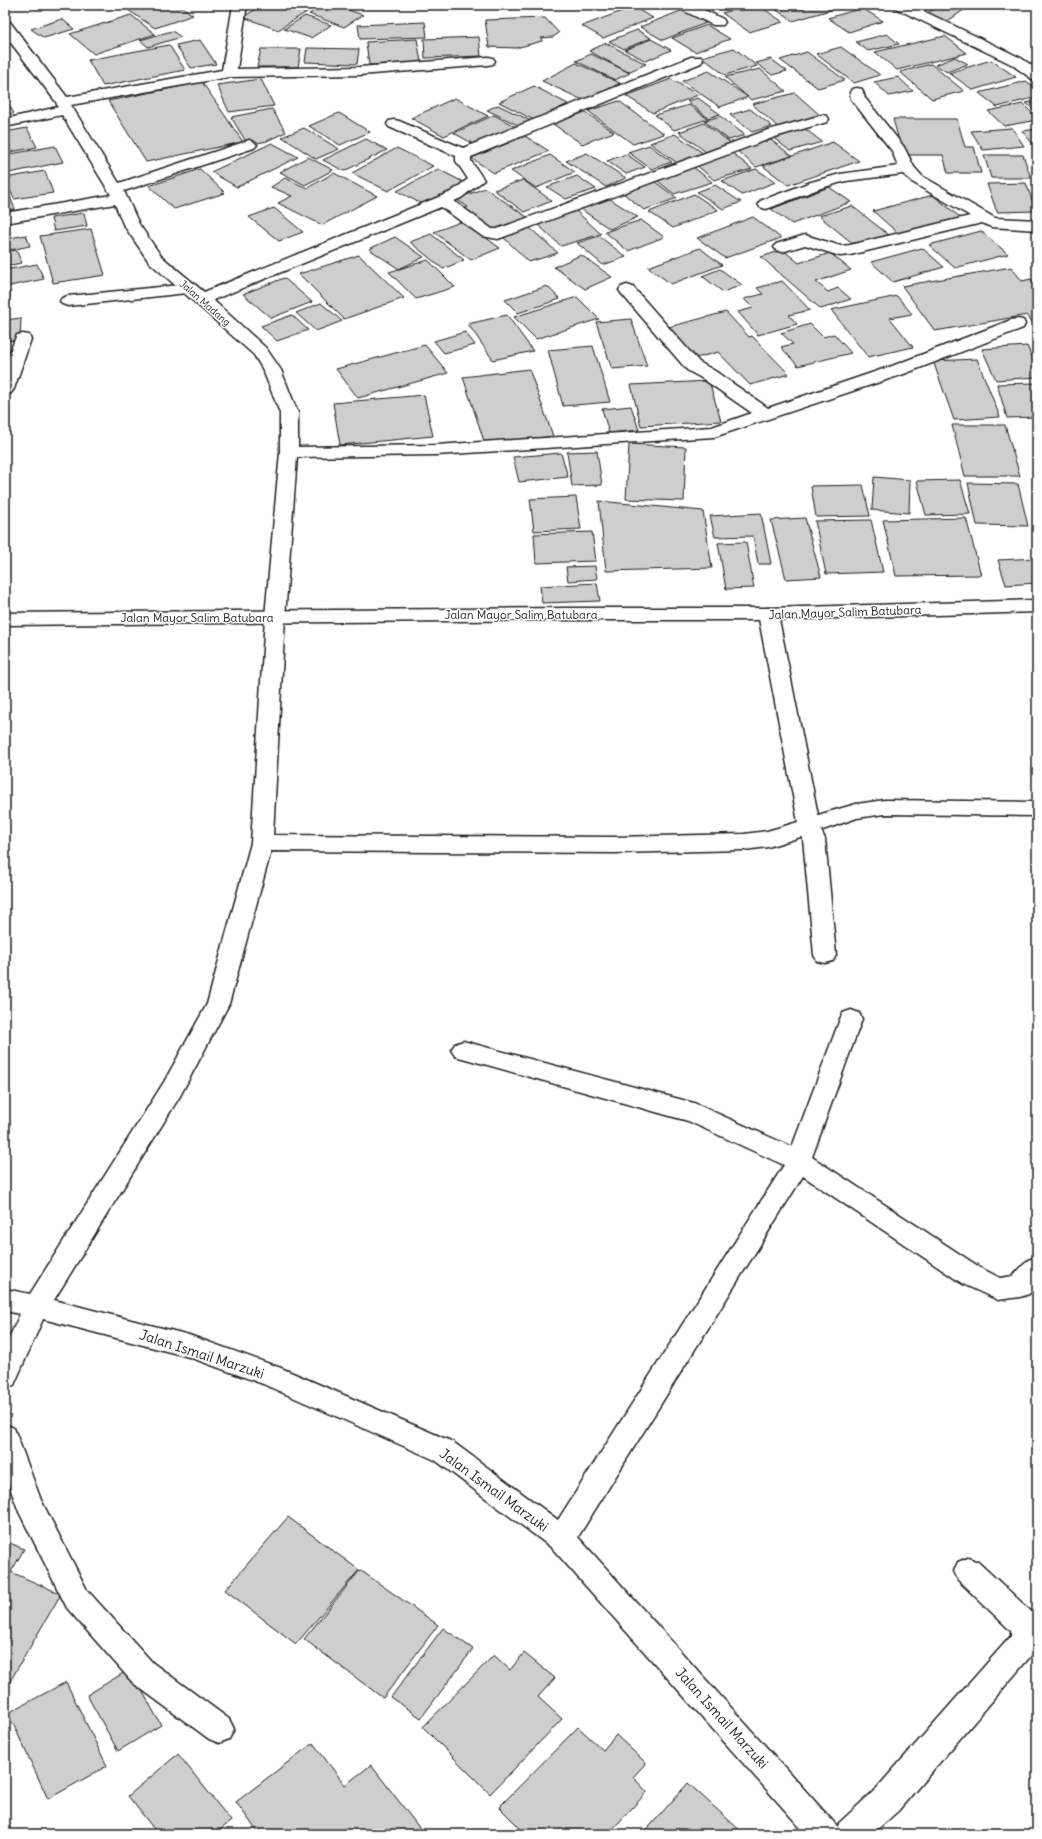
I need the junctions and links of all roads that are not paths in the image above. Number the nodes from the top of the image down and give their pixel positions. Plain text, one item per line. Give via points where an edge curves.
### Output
1 (240, 5) edge
2 (683, 5) edge
3 (900, 5) edge
4 (718, 22) dead end
5 (5, 25) edge
6 (696, 60) dead end
7 (488, 61) dead end
8 (229, 73) junction
9 (1037, 76) edge
10 (857, 92) dead end
11 (65, 106) junction
12 (822, 119) dead end
13 (5, 123) edge
14 (394, 124) dead end
15 (249, 145) dead end
16 (464, 154) junction
17 (907, 169) junction
18 (118, 194) junction
19 (443, 201) junction
20 (766, 204) dead end
21 (5, 218) edge
22 (983, 218) junction
23 (1037, 225) edge
24 (782, 247) dead end
25 (627, 290) dead end
26 (196, 294) junction
27 (68, 301) dead end
28 (1017, 324) dead end
29 (22, 338) dead end
30 (5, 389) edge
31 (765, 414) junction
32 (289, 452) junction
33 (1037, 606) edge
34 (768, 614) junction
35 (275, 616) junction
36 (5, 619) edge
37 (1037, 809) edge
38 (810, 827) junction
39 (262, 843) junction
40 (825, 955) dead end
41 (851, 1019) dead end
42 (463, 1050) dead end
43 (799, 1161) junction
44 (1037, 1268) edge
45 (5, 1300) edge
46 (36, 1306) junction
47 (5, 1377) edge
48 (5, 1436) edge
49 (562, 1539) junction
50 (968, 1571) dead end
51 (219, 1729) dead end
52 (826, 1834) edge
53 (850, 1834) edge

1 - 8 street
2 - 4 street
3 - 9 street via 1016,61
5 - 11 street, Jalan Madang
6 - 16 street
7 - 8 street via 359,72
8 - 11 street
10 - 17 street via 858,99 899,150
11 - 13 street
11 - 18 street, Jalan Madang
12 - 19 street via 770,134 498,234 488,233
14 - 16 street
15 - 18 street
16 - 19 street via 462,158 465,165 475,175 476,180
17 - 20 street via 845,177
17 - 22 street via 917,179
18 - 21 street
18 - 26 street, Jalan Madang via 131,224 155,259
19 - 26 street
22 - 23 street via 1001,224
22 - 24 street via 846,251 805,240
25 - 31 street via 693,366
26 - 27 street
26 - 32 street, Jalan Madang via 260,352 272,370 289,413
28 - 31 street via 898,370
29 - 30 street
31 - 32 street via 714,432 436,450
32 - 35 street, Jalan Madang
33 - 34 street, Jalan Mayor Salim Batubara
34 - 35 street, Jalan Mayor Salim Batubara
34 - 38 street
35 - 36 street, Jalan Mayor Salim Batubara
35 - 39 street, Jalan Madang
37 - 38 street via 885,807 856,811
38 - 39 street via 768,839 744,842 614,845
38 - 40 street via 814,839
39 - 46 street, Jalan Madang via 218,1004 172,1089
41 - 43 street
42 - 43 street via 694,1113
43 - 44 street via 972,1276 998,1289 1020,1286
43 - 49 street
45 - 46 street, Jalan Ismail Marzuki
46 - 47 street, Jalan Madang
46 - 49 street, Jalan Ismail Marzuki via 196,1349 272,1376 437,1448
48 - 51 street via 29,1503 77,1599 144,1673
49 - 52 street, Jalan Ismail Marzuki
50 - 53 street via 1025,1625 1025,1640 887,1800

